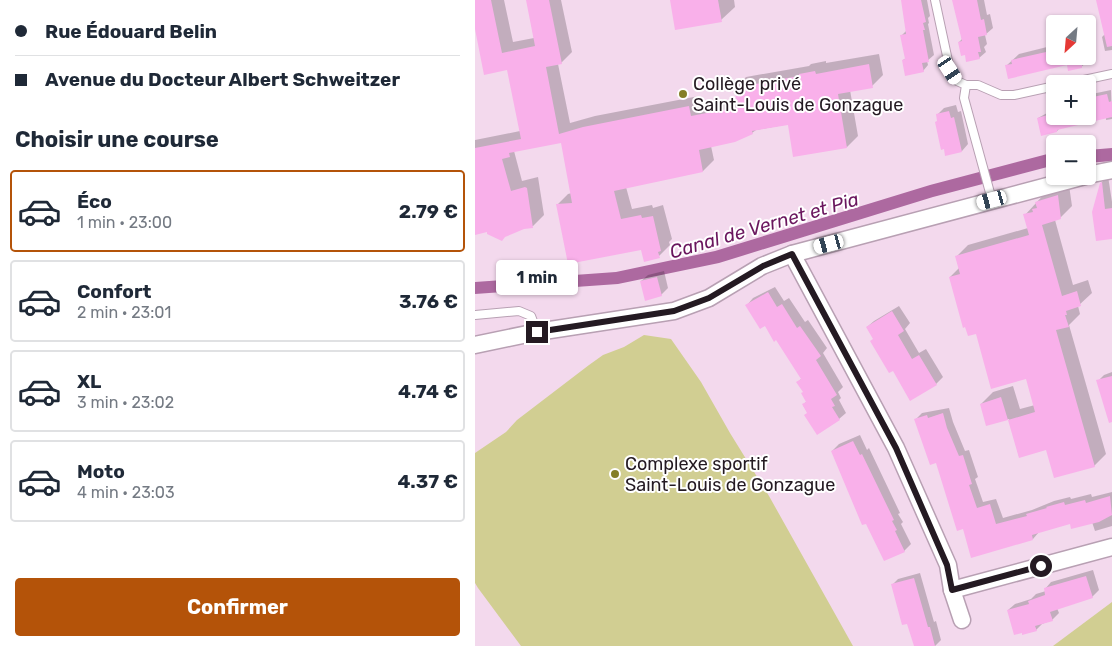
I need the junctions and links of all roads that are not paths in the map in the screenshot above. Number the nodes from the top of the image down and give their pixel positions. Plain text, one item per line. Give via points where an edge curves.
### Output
1 (935, 0) edge
2 (1112, 74) edge
3 (1096, 77) edge
4 (966, 85) junction
5 (1046, 88) edge
6 (1112, 170) edge
7 (1096, 174) edge
8 (1051, 185) edge
9 (992, 200) junction
10 (792, 254) junction
11 (475, 315) edge
12 (537, 332) junction
13 (475, 345) edge
14 (1112, 547) edge
15 (952, 590) junction
16 (962, 620) dead end

1 - 4 lane via 950,70 957,81
2 - 3 lane
4 - 5 lane via 978,85 1001,95
4 - 9 lane via 964,98
6 - 7 street
8 - 9 street
9 - 10 street
10 - 12 street via 763,266 709,298 674,311
10 - 15 street via 896,448 947,565
11 - 12 lane via 519,311 531,316
12 - 13 street
14 - 15 street
15 - 16 street

